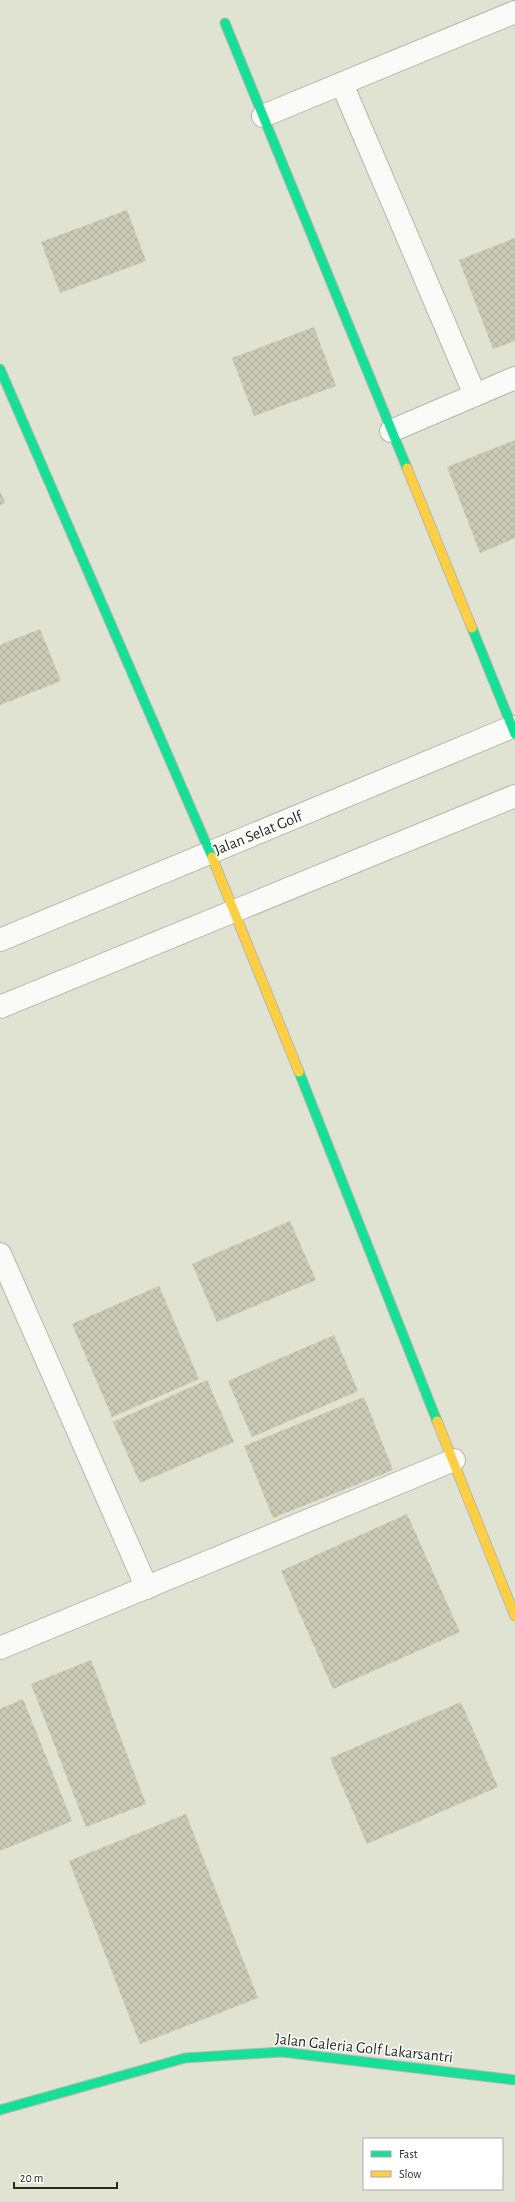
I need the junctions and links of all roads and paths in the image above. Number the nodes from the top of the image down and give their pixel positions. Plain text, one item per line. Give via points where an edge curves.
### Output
1 (515, 12) edge
2 (225, 23) dead end
3 (342, 84) junction
4 (263, 116) junction
5 (0, 369) edge
6 (515, 378) edge
7 (475, 395) junction
8 (391, 431) junction
9 (514, 729) edge
10 (515, 796) edge
11 (210, 852) junction
12 (235, 911) junction
13 (0, 940) edge
14 (0, 1007) edge
15 (0, 1254) edge
16 (454, 1460) junction
17 (147, 1588) junction
18 (515, 1616) edge
19 (0, 1648) edge
20 (515, 2080) edge
21 (0, 2110) edge

1 - 3 street
2 - 4 street
3 - 4 street
3 - 7 street
4 - 8 street
5 - 11 street
6 - 7 street
7 - 8 street
8 - 9 street
9 - 11 street, Jalan Selat Golf
10 - 12 street
11 - 12 street
11 - 13 street, Jalan Selat Golf
12 - 14 street
12 - 16 street
15 - 17 street
16 - 17 street
16 - 18 street
17 - 19 street
20 - 21 street, Jalan Galeria Golf Lakarsantri via 282,2052 185,2058

